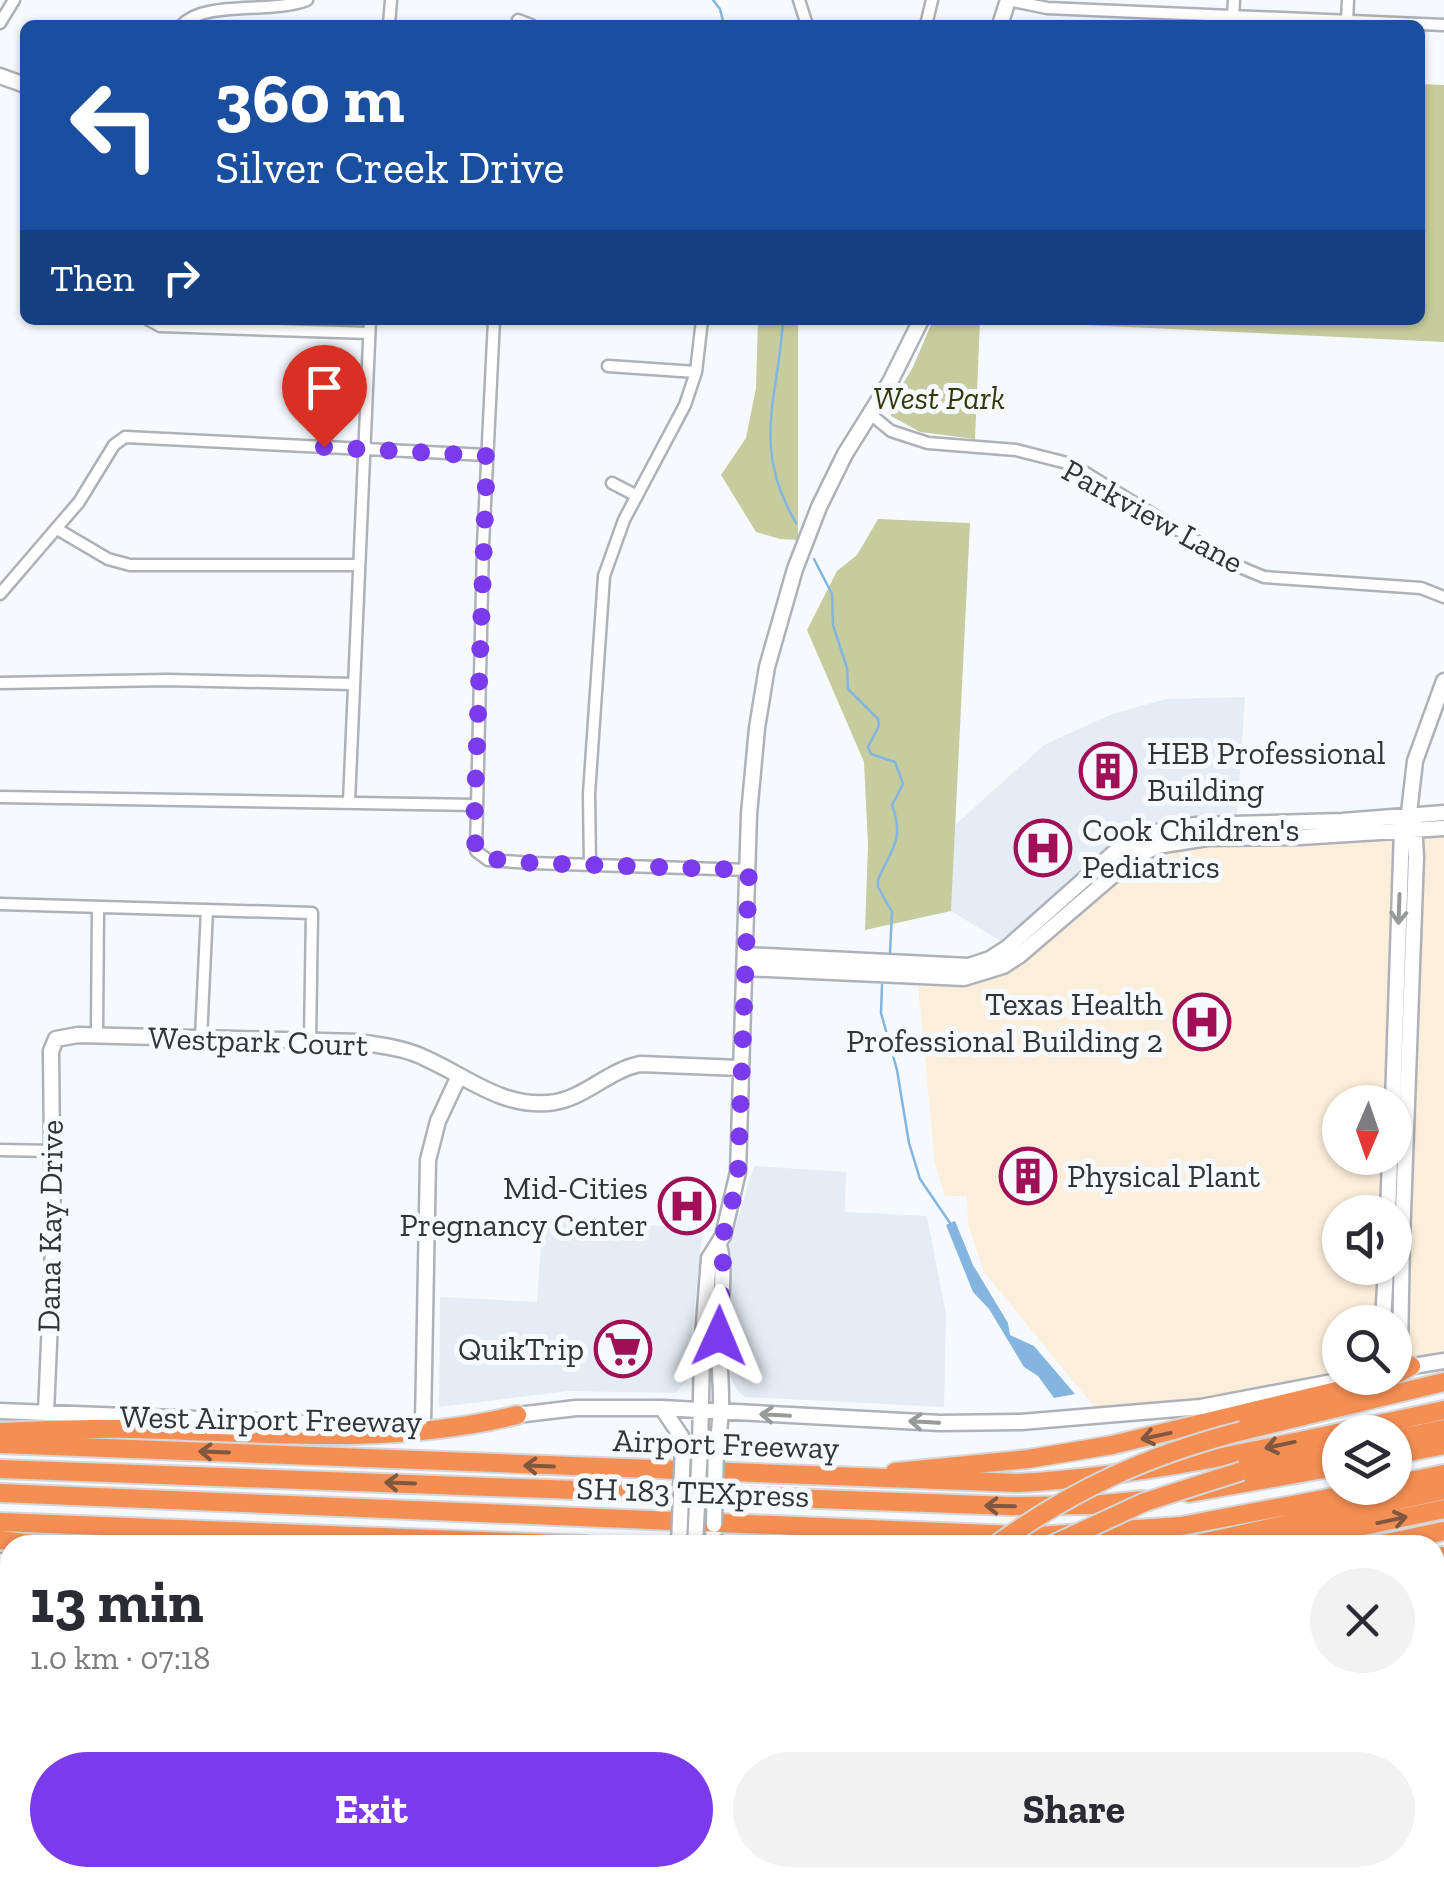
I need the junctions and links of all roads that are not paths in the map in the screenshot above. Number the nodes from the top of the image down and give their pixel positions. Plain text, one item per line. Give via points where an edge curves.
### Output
1 (14, 0) edge
2 (306, 0) edge
3 (1008, 0) edge
4 (1234, 0) edge
5 (1104, 5) edge
6 (1234, 16) junction
7 (189, 20) edge
8 (1309, 20) edge
9 (0, 23) edge
10 (158, 325) edge
11 (246, 325) edge
12 (370, 325) edge
13 (494, 325) edge
14 (701, 325) edge
15 (919, 325) edge
16 (369, 333) junction
17 (608, 366) dead end
18 (696, 372) junction
19 (869, 413) junction
20 (364, 449) junction
21 (487, 456) junction
22 (612, 483) dead end
23 (636, 496) junction
24 (58, 528) junction
25 (358, 564) junction
26 (0, 594) edge
27 (1444, 597) edge
28 (1444, 681) edge
29 (0, 683) edge
30 (353, 684) junction
31 (0, 796) edge
32 (348, 802) junction
33 (476, 805) junction
34 (1444, 812) edge
35 (1409, 814) junction
36 (1409, 828) junction
37 (1444, 828) edge
38 (1275, 829) junction
39 (590, 865) junction
40 (749, 870) junction
41 (0, 904) edge
42 (98, 907) junction
43 (207, 910) junction
44 (745, 962) junction
45 (1404, 989) junction
46 (97, 1035) junction
47 (201, 1038) junction
48 (56, 1039) joint
49 (310, 1041) junction
50 (740, 1068) junction
51 (459, 1076) junction
52 (1394, 1085) edge
53 (0, 1150) edge
54 (52, 1151) junction
55 (719, 1245) junction
56 (1401, 1305) edge
57 (1444, 1361) edge
58 (1412, 1368) edge
59 (1444, 1382) edge
60 (1322, 1384) edge
61 (1322, 1391) edge
62 (662, 1408) junction
63 (1444, 1410) edge
64 (0, 1412) edge
65 (700, 1412) junction
66 (46, 1413) junction
67 (724, 1413) junction
68 (518, 1415) junction
69 (423, 1424) junction
70 (1444, 1428) edge
71 (0, 1432) edge
72 (1412, 1435) edge
73 (0, 1444) edge
74 (1444, 1445) edge
75 (1412, 1452) edge
76 (1322, 1454) edge
77 (0, 1458) edge
78 (0, 1469) edge
79 (70, 1469) junction
80 (1322, 1469) edge
81 (1444, 1474) edge
82 (871, 1479) junction
83 (1412, 1481) edge
84 (1444, 1490) edge
85 (0, 1494) edge
86 (35, 1499) junction
87 (1322, 1499) edge
88 (0, 1506) edge
89 (1444, 1509) edge
90 (0, 1522) edge
91 (368, 1534) junction
92 (371, 1535) edge
93 (388, 1535) edge
94 (679, 1535) edge
95 (696, 1535) edge
96 (713, 1535) edge
97 (1010, 1535) edge
98 (1013, 1535) edge
99 (1052, 1535) edge
100 (1074, 1535) edge
101 (1275, 1535) edge
102 (1280, 1535) edge

1 - 9 street
2 - 7 street via 289,7 199,12
3 - 5 street via 1033,7
4 - 6 street
5 - 6 street
6 - 8 street
10 - 11 street
11 - 16 street
12 - 16 street
13 - 21 street
14 - 18 street
15 - 19 street
16 - 20 street
17 - 18 street
18 - 23 street
19 - 27 street, Parkview Lane via 891,431 928,443 1016,450 1071,464 1264,577 1421,588
19 - 40 street via 812,522 767,667 750,795
20 - 21 street
20 - 24 street via 125,437
20 - 25 street
21 - 33 street
22 - 23 street
23 - 39 street via 604,576
24 - 25 street via 130,565
24 - 26 street
25 - 30 street
28 - 35 street via 1415,762
29 - 30 street
30 - 32 street
31 - 32 street
32 - 33 street
33 - 39 street via 482,858
34 - 35 street
35 - 36 street
35 - 38 street
36 - 37 street
36 - 38 street
36 - 45 street
38 - 44 street via 1195,825 1157,839 1111,866 1004,966 984,974
39 - 40 street
40 - 44 street
41 - 42 street
42 - 43 street
42 - 46 street
43 - 47 street
43 - 49 street via 312,912
44 - 50 street
45 - 52 street
45 - 56 street
46 - 47 street, Westpark Court
46 - 48 street, Westpark Court
47 - 49 street, Westpark Court
48 - 54 street, Dana Kay Drive via 50,1050
49 - 51 street, Westpark Court via 399,1048
50 - 51 street, Westpark Court via 640,1064 576,1097 546,1103 499,1097
50 - 55 street via 738,1172
51 - 69 street via 428,1160
53 - 54 street
54 - 66 street, Dana Kay Drive
55 - 65 street via 709,1258
55 - 67 street
57 - 58 street
59 - 97 highway, bridge via 1191,1444 1125,1468
60 -> 67 street, West Airport Freeway via 1201,1407 1021,1422
61 -> 82 highway via 1112,1446 906,1469
62 - 65 street, West Airport Freeway
62 - 68 street, West Airport Freeway
62 - 94 street, bridge via 683,1446
63 -> 82 highway, Airport Freeway via 1099,1477 1018,1483
64 - 66 street, West Airport Freeway
65 - 67 street, West Airport Freeway
65 - 95 street, bridge
66 - 69 street, West Airport Freeway
67 - 96 street, bridge
68 - 69 street, West Airport Freeway
68 - 71 highway via 431,1433 368,1437 82,1428
70 - 72 highway
82 -> 73 highway, Airport Freeway
74 - 75 highway
76 - 100 highway, bridge via 1145,1502
77 - 79 highway
78 - 79 highway, SH 183 TEXpress
80 -> 79 highway, SH 183 TEXpress via 1132,1502 1010,1506
81 - 83 highway
84 - 101 highway
85 - 86 highway
86 - 88 highway
86 - 98 highway, SH 183 TEXpress
87 - 99 highway, SH 183 TEXpress via 1181,1526
102 -> 89 highway
90 - 91 highway
91 - 92 highway
91 - 93 highway

